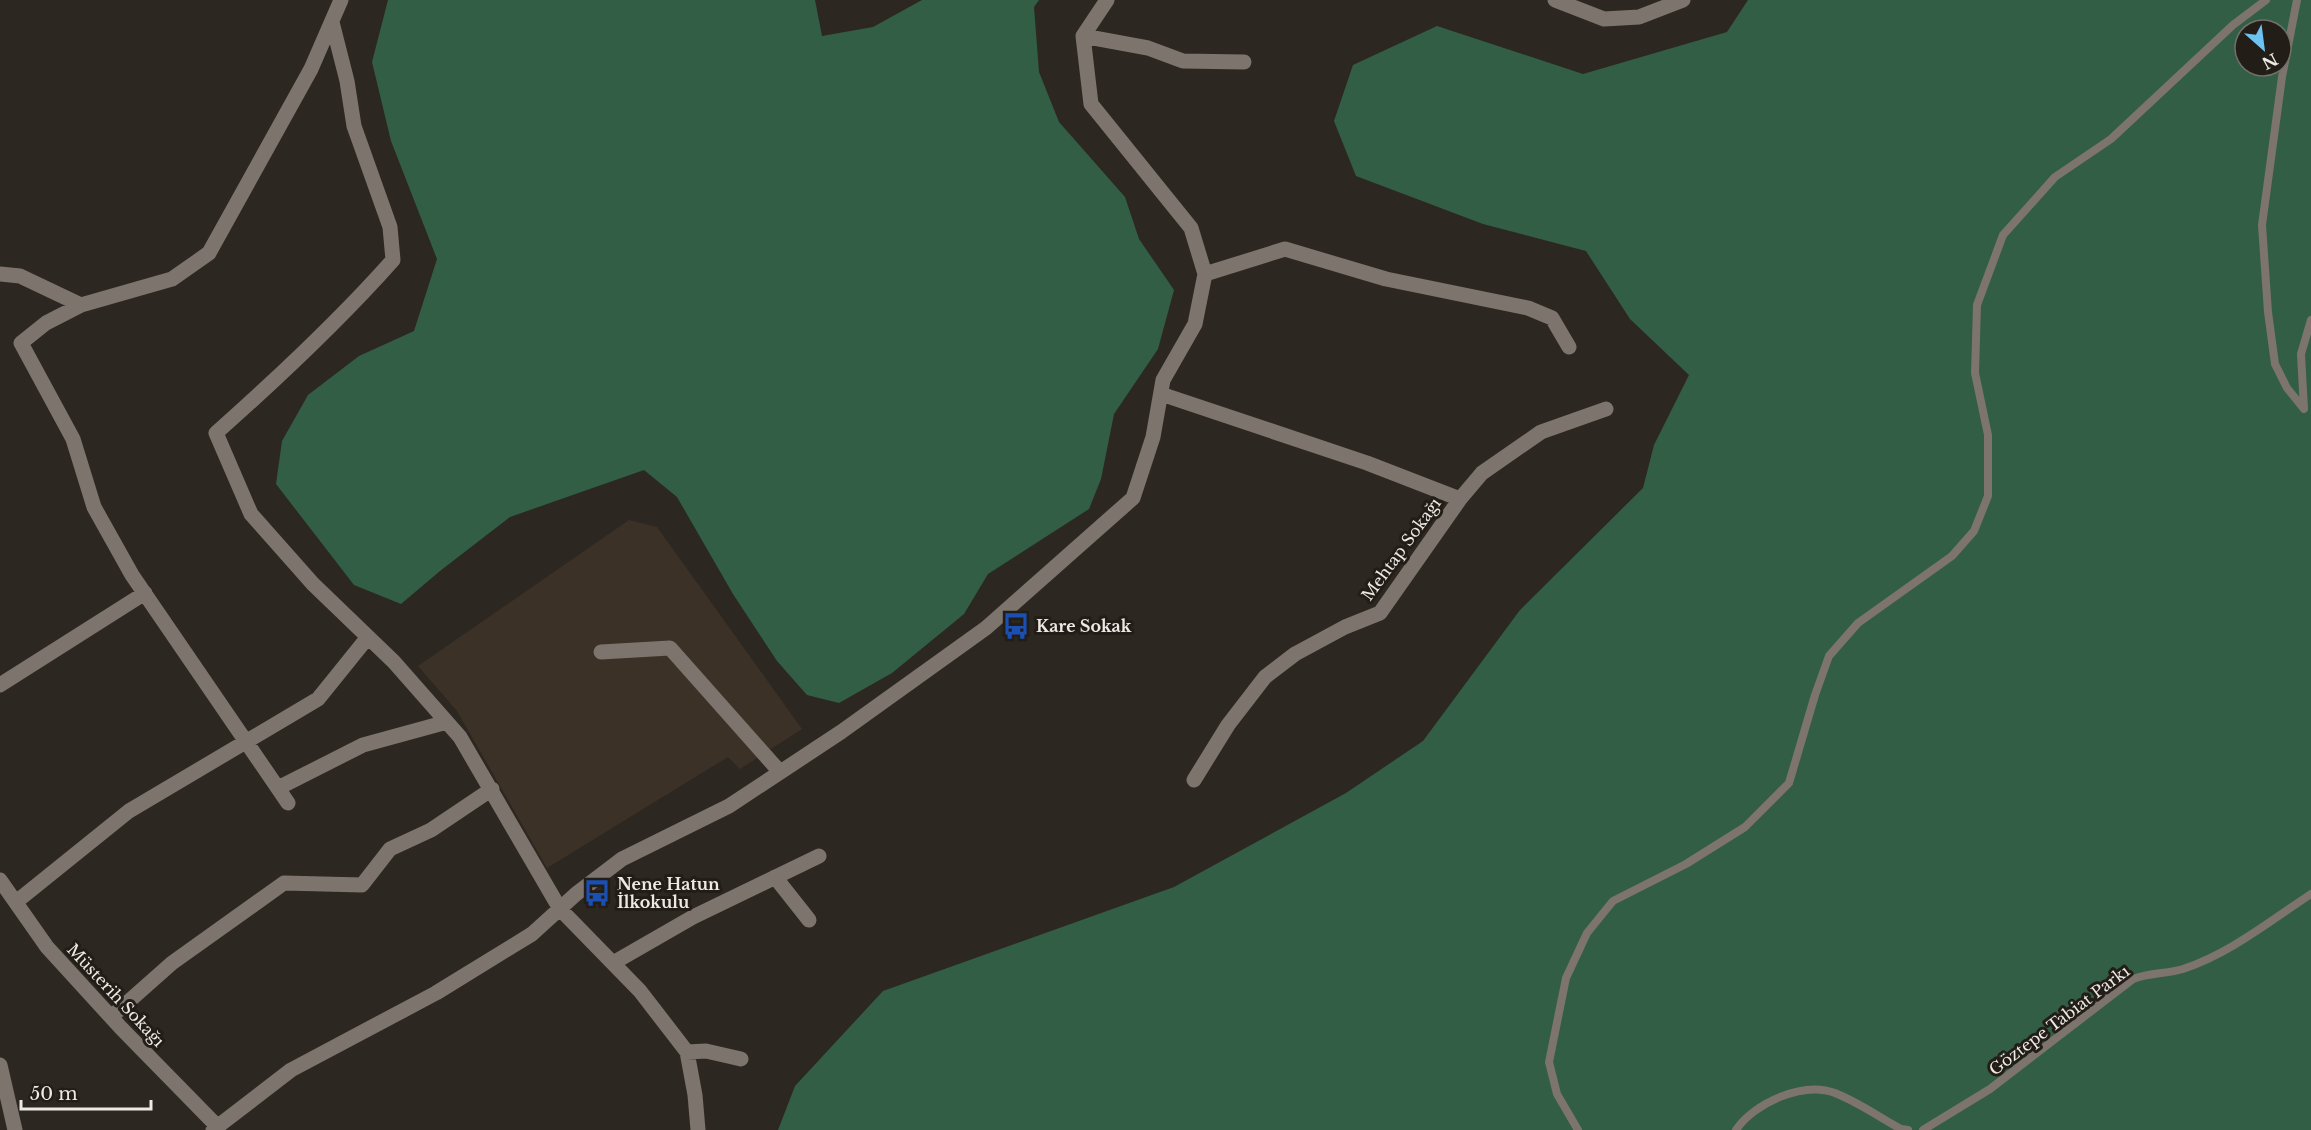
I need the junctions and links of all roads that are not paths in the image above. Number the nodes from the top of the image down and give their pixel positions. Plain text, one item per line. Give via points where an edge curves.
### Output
1 (341, 0) edge
2 (1107, 0) edge
3 (1555, 0) edge
4 (1683, 0) edge
5 (2266, 0) edge
6 (2297, 0) edge
7 (332, 22) junction
8 (1083, 36) junction
9 (1244, 62) dead end
10 (0, 274) edge
11 (1205, 274) junction
12 (81, 304) junction
13 (2311, 320) edge
14 (1569, 347) dead end
15 (1161, 394) junction
16 (1606, 409) dead end
17 (1460, 498) junction
18 (145, 593) junction
19 (368, 637) junction
20 (602, 652) dead end
21 (0, 685) edge
22 (447, 722) junction
23 (246, 741) junction
24 (780, 772) junction
25 (1194, 780) dead end
26 (278, 788) junction
27 (492, 789) junction
28 (288, 803) dead end
29 (819, 856) dead end
30 (775, 878) junction
31 (0, 880) edge
32 (2311, 894) edge
33 (16, 902) junction
34 (560, 909) junction
35 (809, 920) dead end
36 (613, 963) junction
37 (111, 1017) junction
38 (687, 1052) junction
39 (741, 1059) dead end
40 (0, 1065) edge
41 (215, 1128) edge
42 (15, 1130) edge
43 (698, 1130) edge
44 (1578, 1130) edge
45 (1736, 1130) edge
46 (1908, 1130) edge
47 (1923, 1130) edge

1 - 7 street
2 - 8 street
3 - 4 street via 1604,19 1639,17
5 - 44 lane via 2233,25 2111,139 2055,177 2003,236 1977,305 1975,373 1988,435 1988,496 1974,531 1952,556 1858,623 1829,656 1789,783 1746,827 1686,864 1613,901 1587,933 1566,978 1549,1062 1557,1094
6 - 13 lane via 2262,225 2275,364 2304,409 2301,354
7 - 12 street via 209,253 172,279
7 - 19 street via 354,126 390,227 393,260 268,387 216,433 251,514 313,584
8 - 9 street via 1148,48 1183,61
8 - 11 street via 1091,104 1191,228
10 - 12 street via 20,276
11 - 14 street via 1285,249 1386,279 1528,308 1552,318
11 - 15 street via 1195,324 1163,380
12 - 18 street via 46,323 21,343 73,439 94,507
15 - 17 street
15 - 24 street via 1153,437 1133,498 986,628
16 - 17 street, Mehtap Sokağı via 1540,432 1482,473
17 - 25 street, Mehtap Sokağı via 1380,613 1295,654 1265,677 1228,725
18 - 21 street
18 - 23 street
19 - 22 street
19 - 23 street via 318,699
20 - 24 street via 670,648
22 - 26 street via 363,745
22 - 27 street
23 - 26 street
23 - 33 street via 129,812
24 - 34 street via 729,806 622,859
26 - 28 street
27 - 34 street
27 - 37 street via 431,830 390,849 363,885 284,883 172,963
29 - 30 street
30 - 35 street
30 - 36 street via 693,917
31 - 33 street, Müsterih Sokağı
32 - 47 lane, Göztepe Tabiat Parkı via 2228,949 2181,970 2148,973 2133,979 1990,1089
33 - 37 street, Müsterih Sokağı via 47,947
34 - 36 street
34 - 41 street via 532,934 436,993 291,1070
36 - 38 street
37 - 41 street, Müsterih Sokağı
38 - 39 street via 706,1051
38 - 43 street
40 - 42 street
45 - 46 lane via 1743,1119 1766,1104 1809,1090 1833,1092

